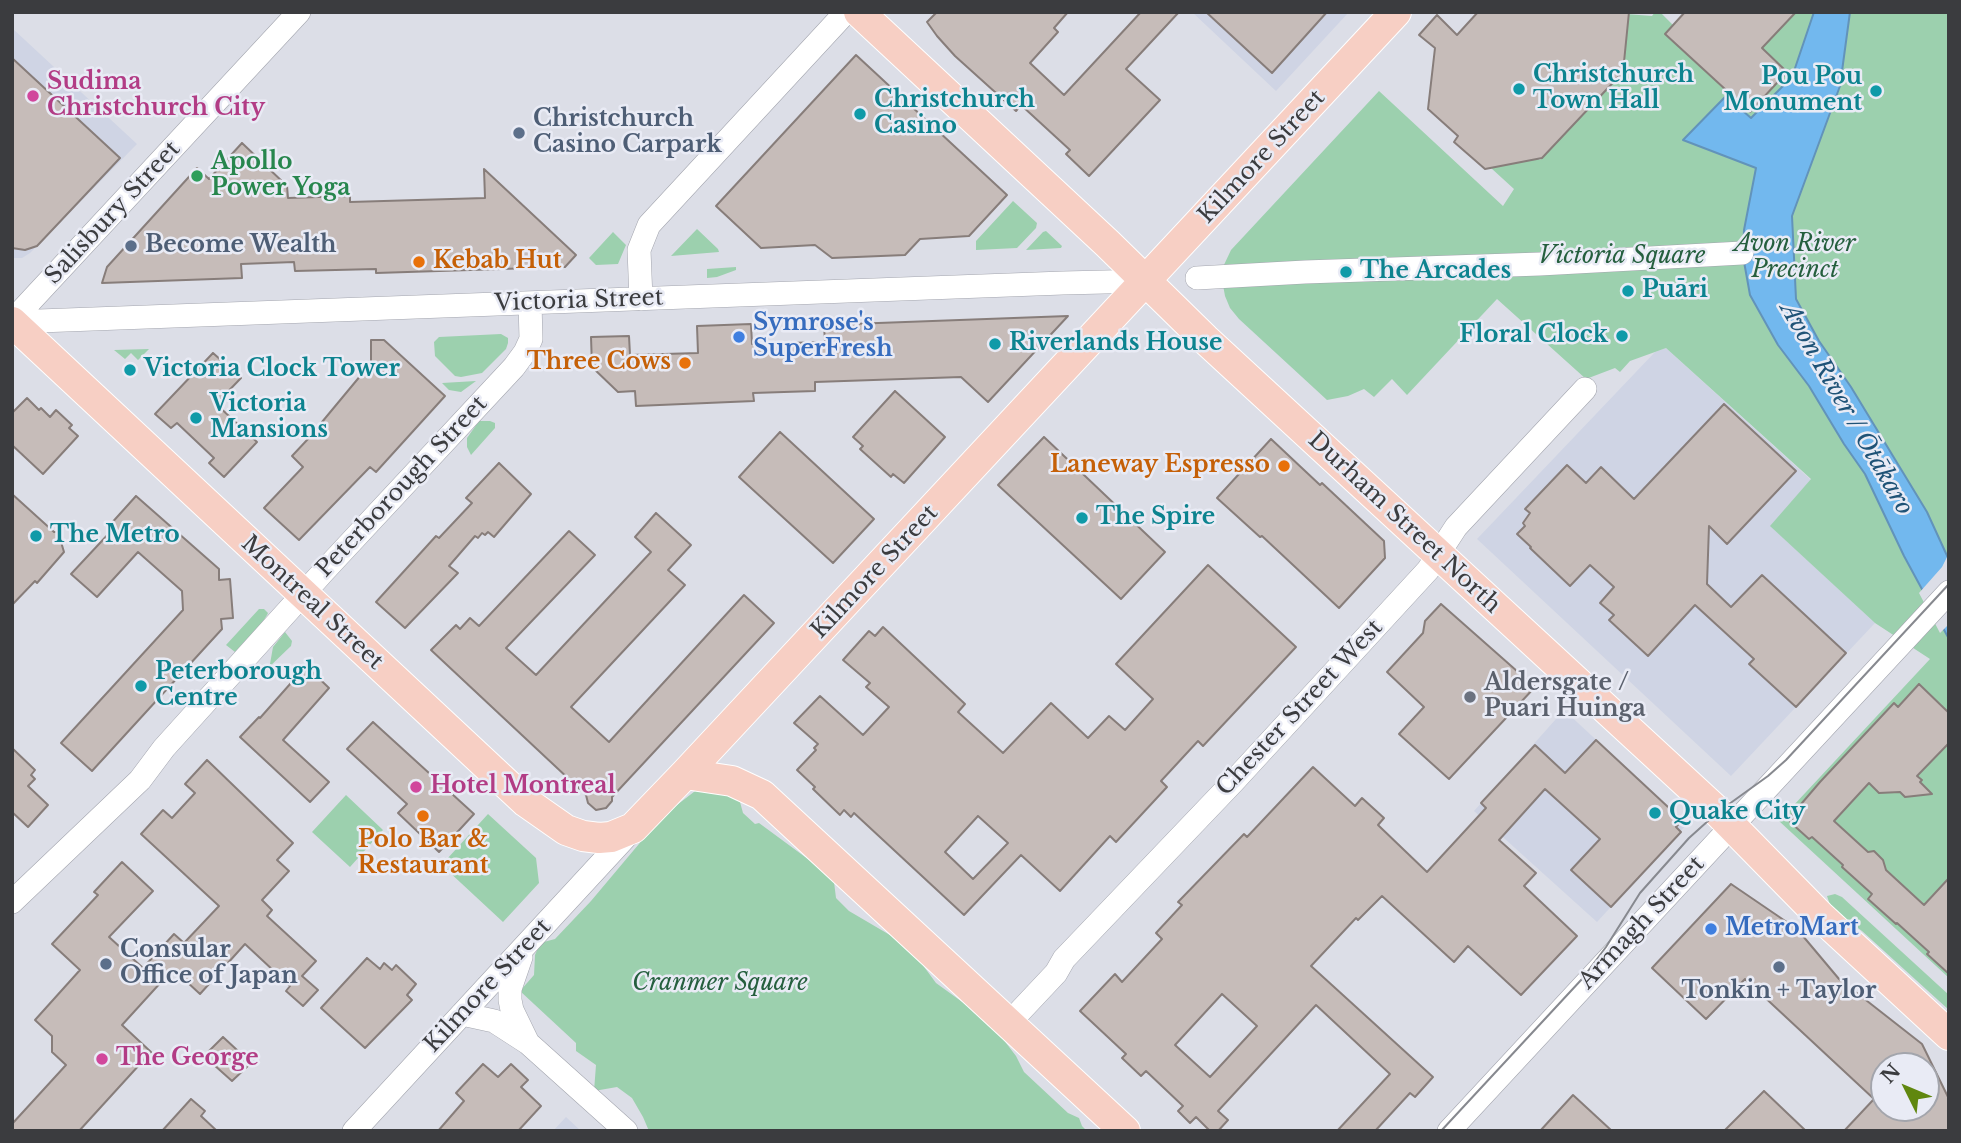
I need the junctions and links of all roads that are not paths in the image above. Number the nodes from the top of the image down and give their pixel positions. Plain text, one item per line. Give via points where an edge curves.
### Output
1 (299, 12) edge
2 (846, 12) edge
3 (859, 12) edge
4 (1396, 12) edge
5 (1742, 253) dead end
6 (1197, 278) dead end
7 (1146, 281) junction
8 (641, 299) junction
9 (530, 303) junction
10 (12, 322) edge
11 (1585, 389) dead end
12 (1439, 554) junction
13 (1949, 592) edge
14 (303, 594) junction
15 (685, 774) junction
16 (1732, 825) junction
17 (633, 828) junction
18 (12, 902) edge
19 (525, 946) junction
20 (462, 1014) junction
21 (1009, 1023) junction
22 (1949, 1035) edge
23 (528, 1043) junction
24 (354, 1131) edge
25 (626, 1131) edge
26 (1125, 1131) edge
27 (1449, 1131) edge

1 - 10 street, Salisbury Street
2 - 8 street via 649,225 639,250
3 - 7 main road, Durham Street North
4 - 7 main road, Kilmore Street
5 - 6 street
7 - 8 street, Victoria Street
7 - 12 main road, Durham Street North
7 - 15 main road, Kilmore Street
8 - 9 street, Victoria Street
9 - 10 street, Victoria Street
9 - 14 street, Peterborough Street via 531,339 520,359
10 - 14 main road, Montreal Street
11 - 12 street, Chester Street West via 1457,527
12 - 16 main road, Durham Street North
12 - 21 street, Chester Street West
13 - 16 street, Armagh Street
14 - 17 main road, Montreal Street via 546,817 566,830 599,838
14 - 18 street, Peterborough Street via 140,780
15 - 17 main road, Kilmore Street
15 - 21 main road via 732,781 761,795
16 - 22 main road, Durham Street North via 1820,916
16 - 27 street, Armagh Street
17 - 19 street, Kilmore Street
19 - 20 street, Kilmore Street
19 - 23 street via 510,1000
20 - 23 street via 494,1021
20 - 24 street, Kilmore Street
21 - 26 main road
23 - 25 street

